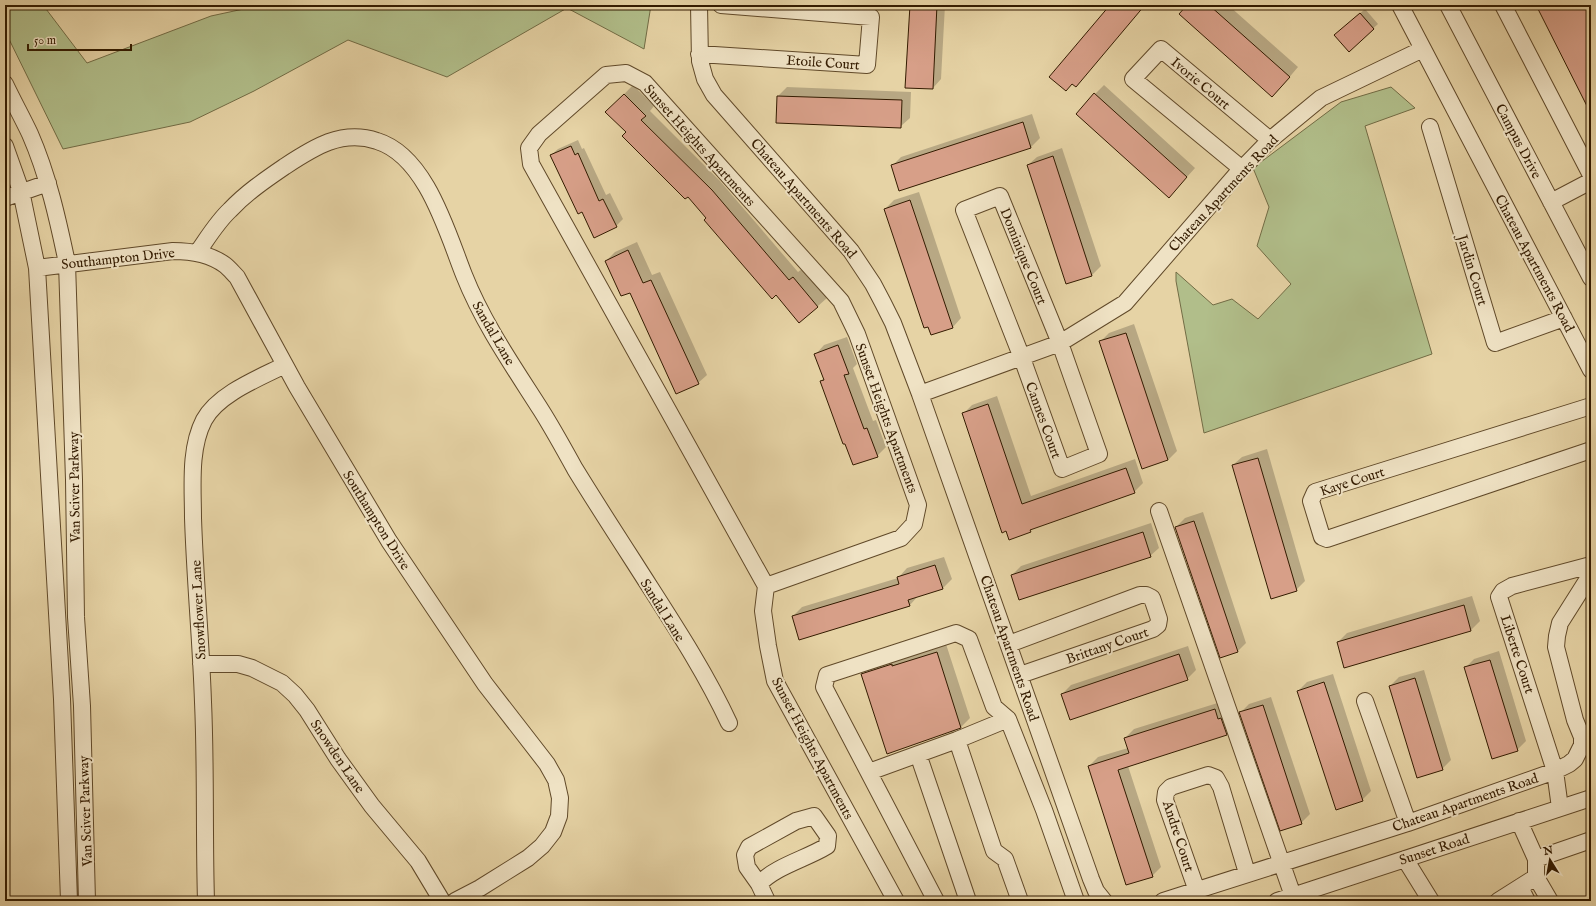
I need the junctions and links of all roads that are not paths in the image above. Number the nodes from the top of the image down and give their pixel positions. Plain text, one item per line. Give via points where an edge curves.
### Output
1 (699, 5) edge
2 (721, 5) edge
3 (1400, 5) edge
4 (1448, 5) edge
5 (1503, 5) edge
6 (1423, 49) junction
7 (699, 54) junction
8 (5, 84) edge
9 (1430, 127) dead end
10 (1270, 140) junction
11 (5, 146) edge
12 (1242, 169) junction
13 (1591, 175) edge
14 (1591, 182) edge
15 (48, 183) junction
16 (21, 191) junction
17 (5, 198) edge
18 (1551, 202) junction
19 (197, 253) junction
20 (67, 263) junction
21 (37, 268) junction
22 (1591, 278) edge
23 (1564, 318) junction
24 (1060, 344) junction
25 (1022, 358) junction
26 (285, 365) junction
27 (1591, 370) edge
28 (920, 394) junction
29 (1591, 406) edge
30 (1591, 450) edge
31 (1159, 511) dead end
32 (1591, 565) edge
33 (1591, 574) edge
34 (766, 586) junction
35 (1009, 644) junction
36 (201, 664) junction
37 (1020, 676) junction
38 (1365, 701) dead end
39 (1008, 718) junction
40 (729, 723) dead end
41 (957, 740) junction
42 (918, 754) junction
43 (869, 772) junction
44 (1555, 772) junction
45 (1591, 798) edge
46 (1560, 808) junction
47 (1519, 821) junction
48 (1408, 823) junction
49 (1591, 840) edge
50 (1406, 859) junction
51 (1536, 859) junction
52 (1281, 863) junction
53 (1247, 873) junction
54 (1536, 877) junction
55 (759, 884) junction
56 (1197, 891) junction
57 (1523, 894) edge
58 (1293, 896) junction
59 (69, 901) edge
60 (87, 901) edge
61 (206, 901) edge
62 (442, 901) edge
63 (455, 901) edge
64 (767, 901) edge
65 (896, 901) edge
66 (936, 901) edge
67 (968, 901) edge
68 (1020, 901) edge
69 (1076, 901) edge
70 (1104, 901) edge
71 (1163, 901) edge
72 (1276, 901) edge
73 (1431, 901) edge
74 (1498, 901) edge
75 (1550, 901) edge

1 - 7 street, Chateau Apartments Road
2 - 7 street, Etoile Court via 871,17 868,65
3 - 6 street
4 - 18 street, Campus Drive
5 - 13 street
6 - 10 street, Chateau Apartments Road via 1321,98
6 - 23 street, Chateau Apartments Road
7 - 28 street, Chateau Apartments Road via 705,79 714,95 851,250 874,284 893,323
8 - 15 street, Van Sciver Parkway via 30,134
9 - 23 street, Jardin Court via 1495,343
10 - 12 street, Chateau Apartments Road
10 - 12 street, Ivorie Court via 1161,50 1133,79
11 - 16 street, Van Sciver Parkway
12 - 24 street, Chateau Apartments Road via 1125,303
14 - 18 street
15 - 16 street
15 - 20 street, Van Sciver Parkway
16 - 17 street
16 - 21 street, Van Sciver Parkway
18 - 22 street, Campus Drive
19 - 20 street, Southampton Drive via 173,250
19 - 26 street, Southampton Drive via 226,265 237,277
19 - 40 street, Sandal Lane via 230,210 251,191 322,144 349,137 364,138 377,141 401,155 420,177 434,200 471,291 489,327 699,667
20 - 21 street, Southampton Drive
20 - 60 street, Van Sciver Parkway via 76,617 82,706
21 - 59 street, Van Sciver Parkway via 62,692
23 - 27 street, Chateau Apartments Road
24 - 25 street, Chateau Apartments Road
24 - 25 street, Cannes Court via 1099,454 1062,469
24 - 25 street, Dominique Court via 1000,196 964,210
25 - 28 street, Chateau Apartments Road
26 - 36 street, Snowflower Lane via 224,399 204,419 198,434 193,469 193,507
26 - 63 street, Southampton Drive via 336,455 401,560 485,684 547,764 556,780 560,798 559,816 553,832 542,846 528,858
28 - 35 street, Chateau Apartments Road
29 - 30 street, Kaye Court via 1315,492 1311,501 1322,538 1328,539
31 - 52 street
32 - 44 street, Liberte Court via 1512,586 1499,597
33 - 44 street, Chateau Apartments Road via 1560,623 1557,636 1556,648 1582,737 1582,745 1577,756
34 - 34 street, Sunset Heights Apartments via 901,538 914,524 918,505 857,334 841,301 645,83 626,73 606,75 539,134 529,148 532,164
34 - 65 street, Sunset Heights Apartments via 763,611 775,681
35 - 37 street, Chateau Apartments Road
35 - 37 street, Brittany Court via 1140,595 1152,598 1159,619 1158,625 1153,629
36 - 61 street, Snowflower Lane via 206,792
36 - 62 street, Snowden Lane via 238,664 252,668 282,683 295,695 368,800 422,867
37 - 70 street, Chateau Apartments Road via 1091,879
38 - 48 street
39 - 41 street
39 - 43 street via 994,707 969,639 956,633 827,675 824,687
39 - 69 street
41 - 42 street
41 - 68 street via 994,851 1005,859
42 - 43 street
42 - 67 street
43 - 66 street
44 - 46 street, Liberte Court
44 - 48 street, Chateau Apartments Road
45 - 46 street, Sunset Road
46 - 47 street, Sunset Road
47 - 50 street, Sunset Road
47 - 51 street
48 - 52 street, Chateau Apartments Road
49 - 51 street
50 - 58 street, Sunset Road
50 - 73 street
51 - 54 street
52 - 53 street, Chateau Apartments Road
52 - 58 street
53 - 56 street, Chateau Apartments Road
53 - 56 street, Andre Court via 1216,778 1208,775 1171,787 1166,792 1165,800
54 - 57 street
54 - 75 street
55 - 55 street via 766,876 827,846 828,836 814,816 796,821 749,847 745,855 746,867
55 - 64 street
56 - 71 street, Chateau Apartments Road
57 - 74 street
58 - 72 street, Sunset Road

